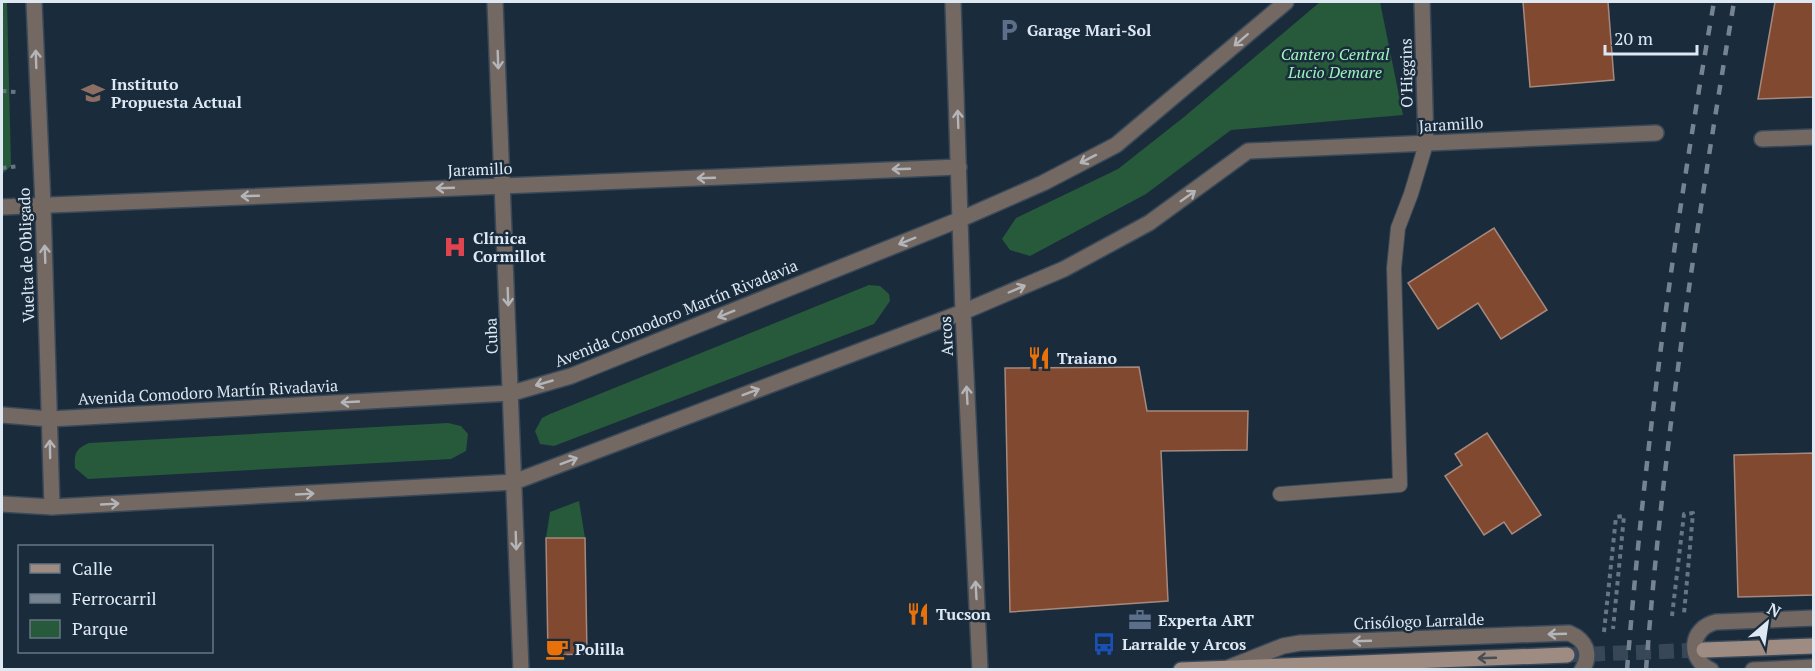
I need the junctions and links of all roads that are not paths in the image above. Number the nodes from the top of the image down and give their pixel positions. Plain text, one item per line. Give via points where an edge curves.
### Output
1 (34, 2) edge
2 (495, 2) edge
3 (953, 2) edge
4 (1286, 2) edge
5 (1422, 2) edge
6 (1656, 133) dead end
7 (1814, 137) edge
8 (1762, 139) dead end
9 (1426, 144) junction
10 (959, 167) junction
11 (503, 186) junction
12 (43, 205) junction
13 (2, 207) edge
14 (961, 219) junction
15 (963, 312) junction
16 (512, 393) junction
17 (2, 415) edge
18 (50, 418) junction
19 (514, 482) junction
20 (1280, 494) dead end
21 (2, 504) edge
22 (52, 507) junction
23 (1814, 618) edge
24 (1814, 646) edge
25 (1704, 650) tunnel mouth
26 (1567, 655) tunnel mouth
27 (1814, 667) edge
28 (521, 669) edge
29 (980, 669) edge
30 (1181, 669) edge
31 (1233, 669) edge
32 (1582, 669) edge
33 (1711, 669) edge
34 (1753, 669) edge

12 -> 1 street, Vuelta de Obligado
2 -> 11 street, Cuba
10 -> 3 street, Arcos
4 -> 14 street, Avenida Comodoro Martín Rivadavia via 1116,145
5 - 9 street, O'Higgins
6 - 9 street, Jaramillo
7 - 8 street
15 -> 9 street, Jaramillo via 1064,270 1149,223 1248,151
9 - 20 lane via 1398,228 1395,258 1400,485
10 -> 11 street, Jaramillo
10 - 14 street, Arcos
11 -> 12 street, Jaramillo
11 -> 16 street, Cuba
12 - 13 street, Jaramillo
18 -> 12 street, Vuelta de Obligado
14 - 15 street, Arcos
14 -> 16 street, Avenida Comodoro Martín Rivadavia via 572,376
19 -> 15 street
29 -> 15 street, Arcos
16 -> 18 street, Avenida Comodoro Martín Rivadavia
16 - 19 street, Cuba
17 - 18 street, Avenida Comodoro Martín Rivadavia
22 -> 18 street, Vuelta de Obligado
22 -> 19 street
19 -> 28 street, Cuba
21 - 22 street
23 - 33 street via 1708,624 1696,636 1694,648 1698,660
24 - 25 street
26 -> 31 street, Crisólogo Larralde
27 - 34 street
30 - 31 street, Crisólogo Larralde
32 -> 31 street, Crisólogo Larralde via 1587,650 1582,640 1569,633 1300,643 1283,646

